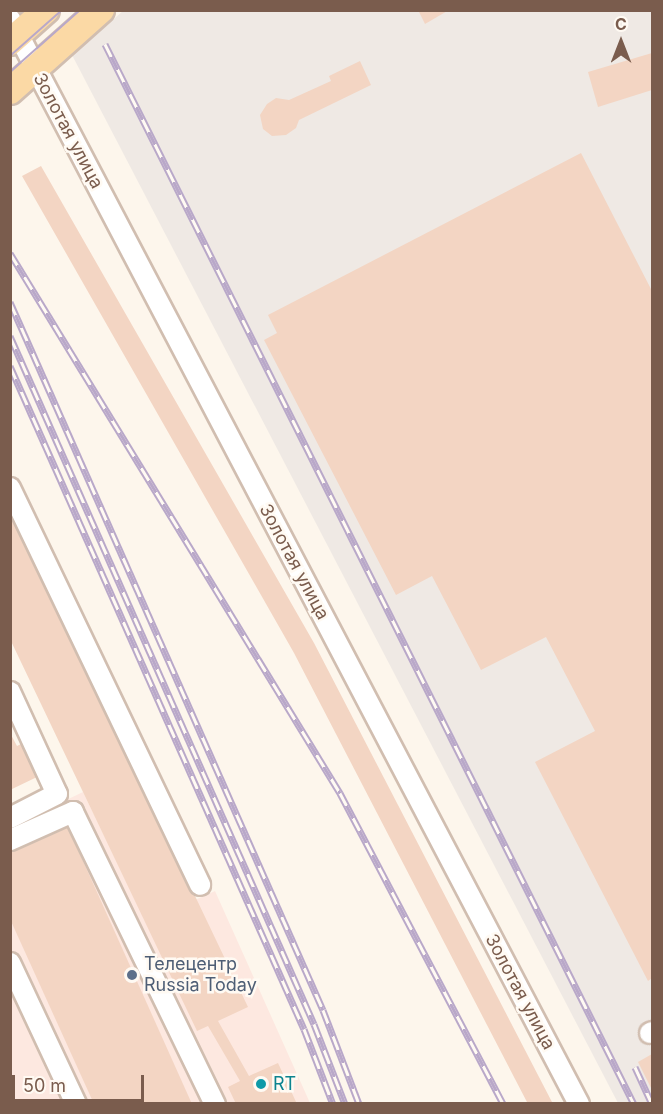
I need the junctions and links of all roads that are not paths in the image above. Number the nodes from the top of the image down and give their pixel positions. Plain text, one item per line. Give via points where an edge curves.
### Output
1 (46, 10) edge
2 (101, 10) edge
3 (17, 26) edge
4 (22, 81) edge
5 (10, 488) edge
6 (10, 692) edge
7 (10, 818) edge
8 (10, 840) edge
9 (200, 885) dead end
10 (10, 963) edge
11 (76, 1104) edge
12 (215, 1104) edge
13 (579, 1104) edge

1 - 3 main road
2 - 4 main road
3 - 4 street, Золотая улица
4 - 13 street, Золотая улица
5 - 9 street
6 - 7 street via 57,794
8 - 12 street via 73,812
10 - 11 street

